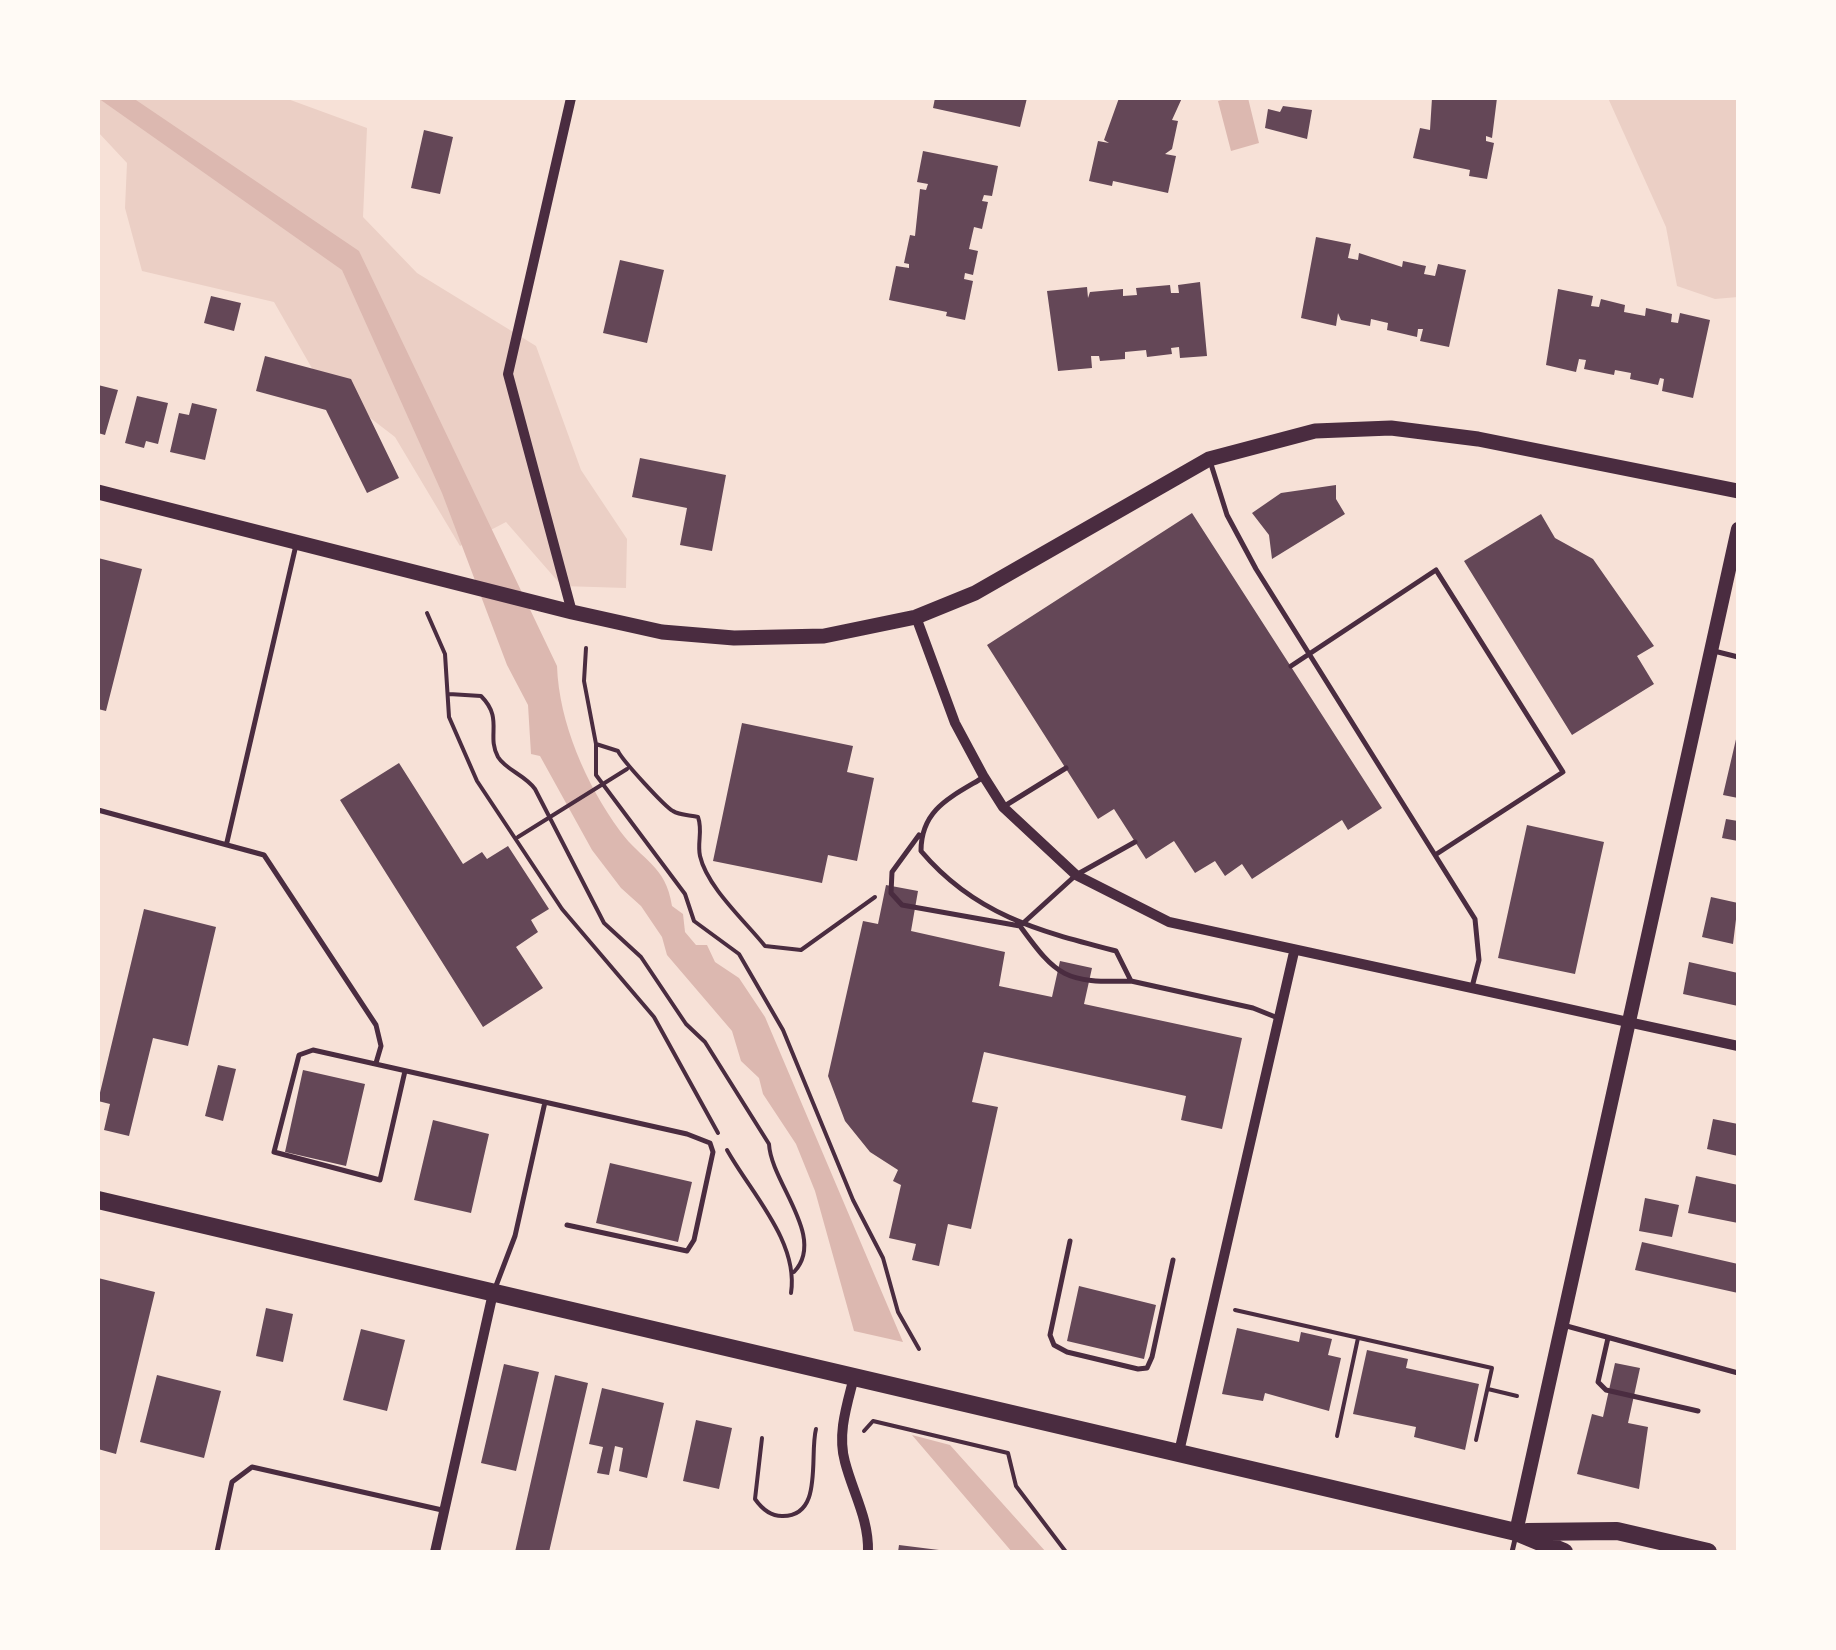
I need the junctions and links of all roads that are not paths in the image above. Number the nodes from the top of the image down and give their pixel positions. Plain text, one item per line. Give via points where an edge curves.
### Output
1 (571, 98) edge
2 (1210, 459) junction
3 (1738, 491) edge
4 (98, 492) edge
5 (1738, 529) edge
6 (296, 545) junction
7 (572, 612) junction
8 (916, 617) junction
9 (1712, 650) junction
10 (1309, 653) junction
11 (1738, 657) edge
12 (1290, 666) dead end
13 (1066, 768) dead end
14 (984, 777) junction
15 (1003, 807) junction
16 (98, 810) edge
17 (921, 832) junction
18 (227, 842) junction
19 (1135, 842) dead end
20 (1436, 855) junction
21 (1076, 875) junction
22 (1020, 926) junction
23 (1294, 952) junction
24 (1131, 981) junction
25 (1472, 990) junction
26 (1278, 1018) junction
27 (1629, 1022) junction
28 (1738, 1046) edge
29 (376, 1063) junction
30 (405, 1071) junction
31 (545, 1102) junction
32 (98, 1200) edge
33 (567, 1226) dead end
34 (1070, 1241) dead end
35 (1173, 1260) dead end
36 (492, 1293) junction
37 (1562, 1325) junction
38 (1608, 1338) junction
39 (1738, 1372) edge
40 (854, 1377) junction
41 (1698, 1411) dead end
42 (1179, 1452) junction
43 (444, 1511) junction
44 (1516, 1532) junction
45 (216, 1552) edge
46 (435, 1552) edge
47 (868, 1552) edge
48 (1512, 1552) edge
49 (1564, 1552) edge
50 (1708, 1552) edge

1 - 7 street via 508,374
2 - 3 main road via 1315,431 1391,428
2 - 8 main road via 975,593
2 - 10 lane via 1227,515
4 - 6 main road
5 - 9 street
6 - 7 main road
6 - 18 lane
7 - 8 main road via 662,632 734,638 824,636
8 - 14 street via 955,723
9 - 11 lane
9 - 27 street
10 - 12 lane
10 - 20 lane
10 - 20 lane via 1436,570 1504,677 1563,772
13 - 15 lane
14 - 15 street
14 - 17 lane via 931,810
15 - 21 street
16 - 18 lane
17 - 22 lane via 921,851 942,876
17 - 22 lane via 892,872 891,893 902,905
18 - 29 lane via 264,855 280,874 376,1025
19 - 21 lane
20 - 25 lane via 1475,919
21 - 22 lane
21 - 23 street via 1169,922
22 - 24 lane via 1116,951
22 - 24 lane via 1052,969 1096,982
23 - 25 street
23 - 26 street
24 - 26 lane
25 - 27 street
26 - 42 street
27 - 28 street
27 - 37 street
29 - 30 lane
29 - 30 lane via 306,1050 273,1145 277,1156 380,1180
30 - 31 lane
31 - 33 lane via 687,1134 710,1143 713,1152 687,1251
31 - 36 lane via 515,1236
32 - 36 highway
34 - 35 lane via 1050,1335 1054,1345 1138,1369 1147,1368 1152,1357
36 - 40 highway
36 - 43 street
37 - 38 lane
37 - 44 street
38 - 39 lane
38 - 41 lane via 1598,1382 1606,1390
40 - 42 highway
40 - 47 street via 841,1430
42 - 44 highway
43 - 45 lane via 252,1466 232,1482
43 - 46 street
44 - 48 lane
44 - 49 highway
44 - 50 highway via 1617,1531

